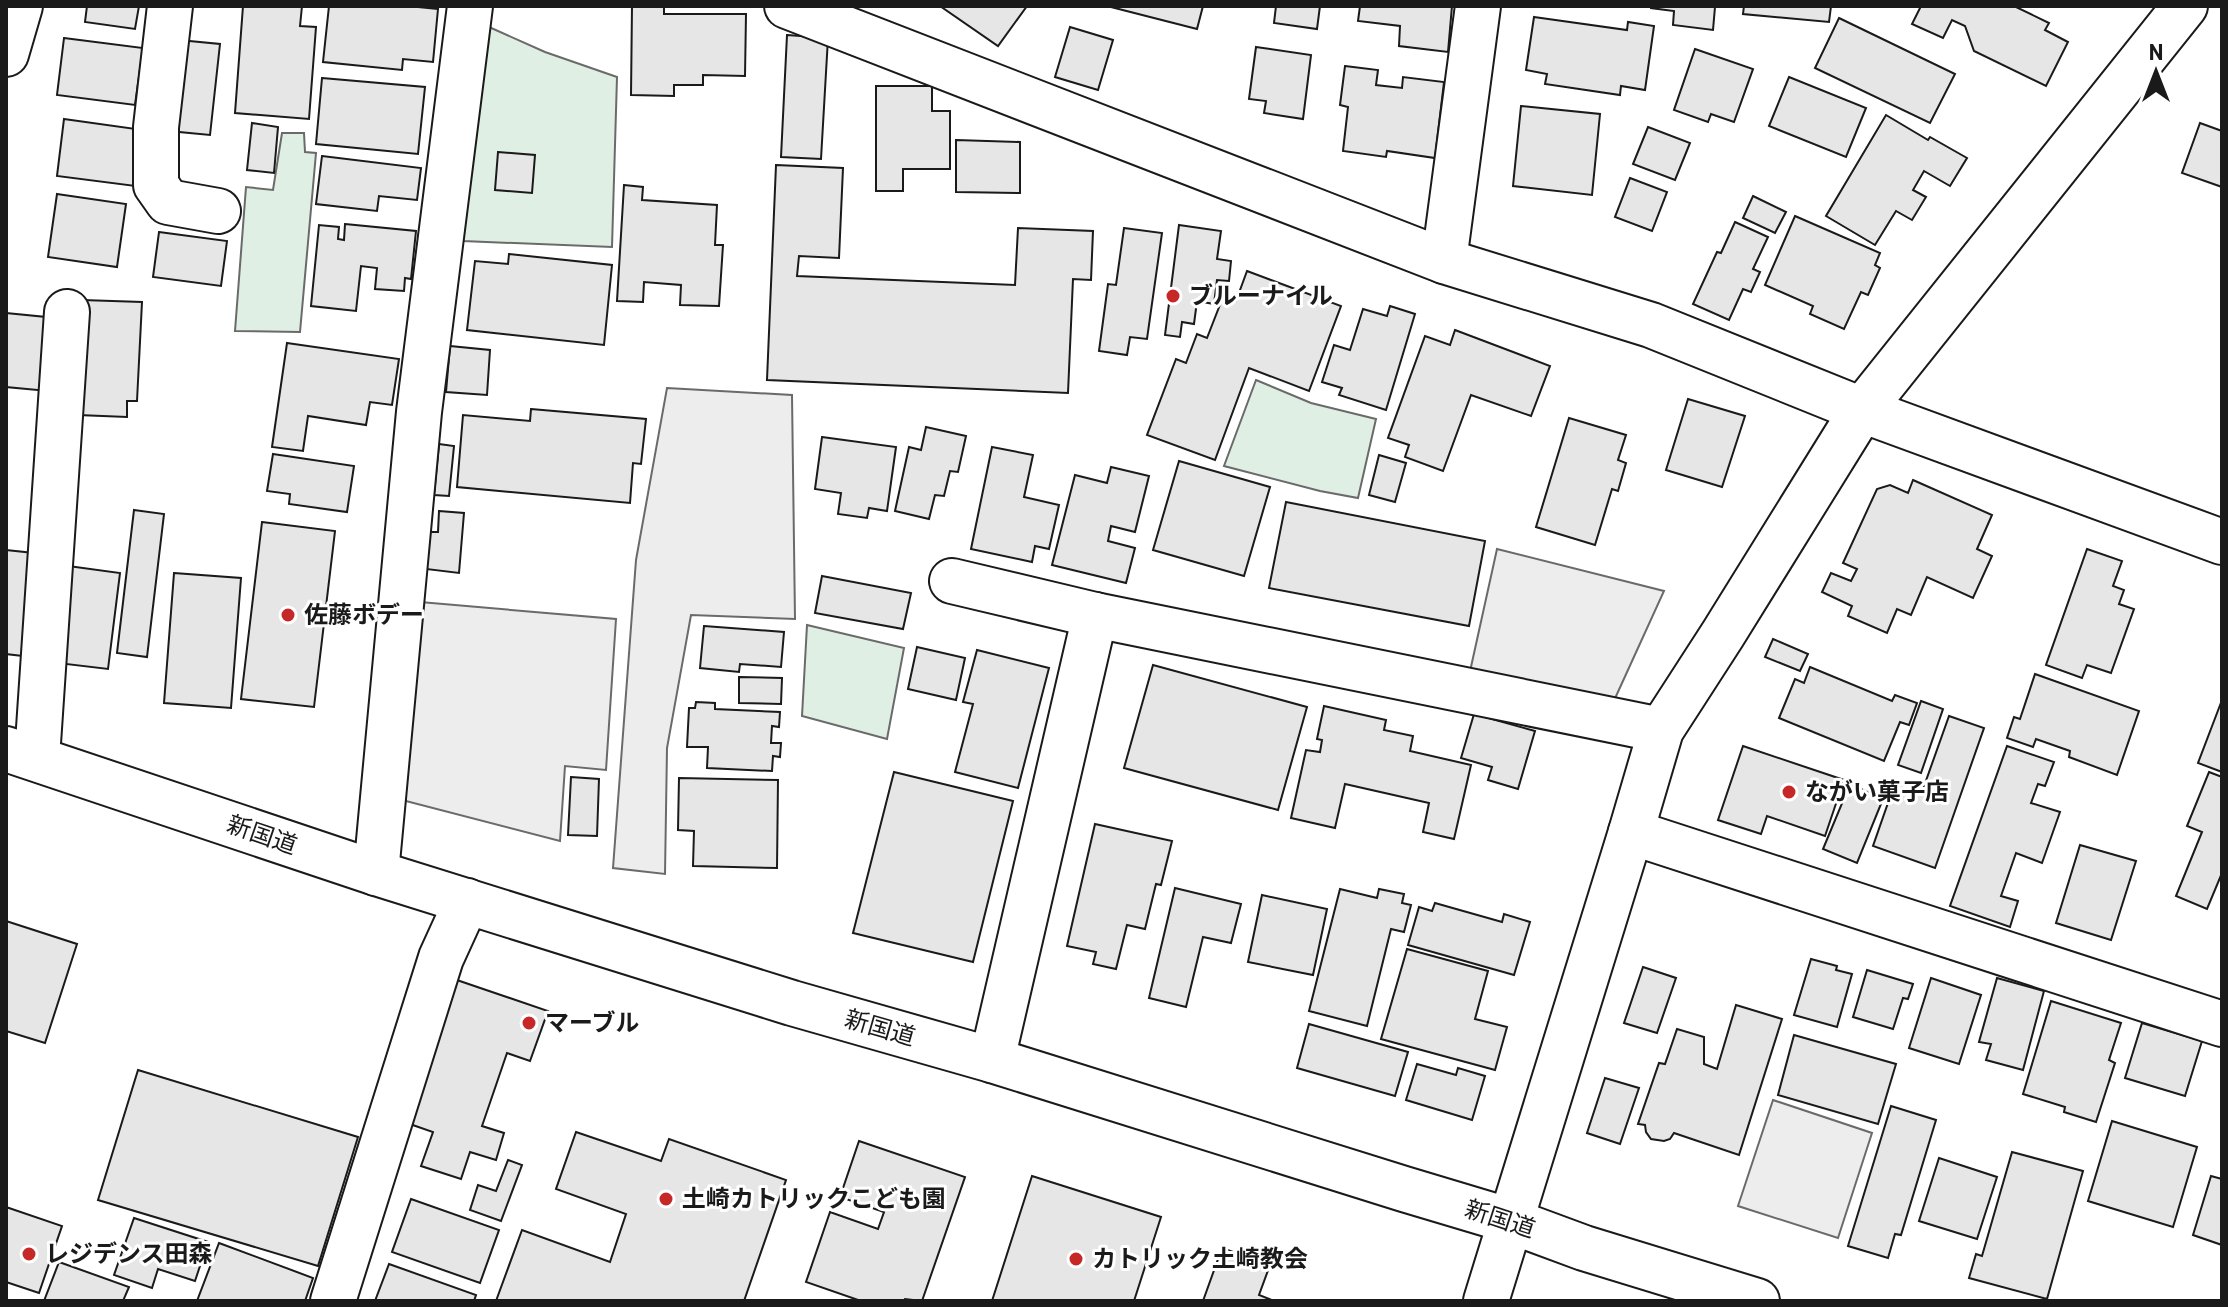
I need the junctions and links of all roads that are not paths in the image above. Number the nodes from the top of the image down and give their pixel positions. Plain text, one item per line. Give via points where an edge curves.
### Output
1 (20, 6) edge
2 (170, 6) edge
3 (470, 6) edge
4 (787, 6) edge
5 (1478, 6) edge
6 (2185, 6) edge
7 (6, 54) edge
8 (218, 211) dead end
9 (1444, 261) junction
10 (67, 312) dead end
11 (1862, 410) junction
12 (2222, 542) edge
13 (952, 581) dead end
14 (1095, 615) junction
15 (1661, 730) junction
16 (22, 753) edge
17 (1631, 832) junction
18 (376, 873) junction
19 (467, 901) junction
20 (2222, 1024) edge
21 (992, 1060) junction
22 (1511, 1221) junction
23 (333, 1301) edge
24 (1486, 1301) edge
25 (1757, 1301) edge

1 - 7 street
2 - 8 street via 156,127 156,185 168,202
3 - 18 street via 419,412
4 - 9 street
5 - 9 street
6 - 11 street
9 - 11 street via 1651,325
10 - 16 street
11 - 12 street
11 - 15 street
13 - 14 street
14 - 15 street
14 - 21 street
15 - 17 street
16 - 18 street, 新国道
17 - 20 street
17 - 22 street
18 - 19 street, 新国道
19 - 21 street, 新国道
19 - 23 street via 441,958
21 - 22 street, 新国道
22 - 24 street
22 - 25 street, 新国道

